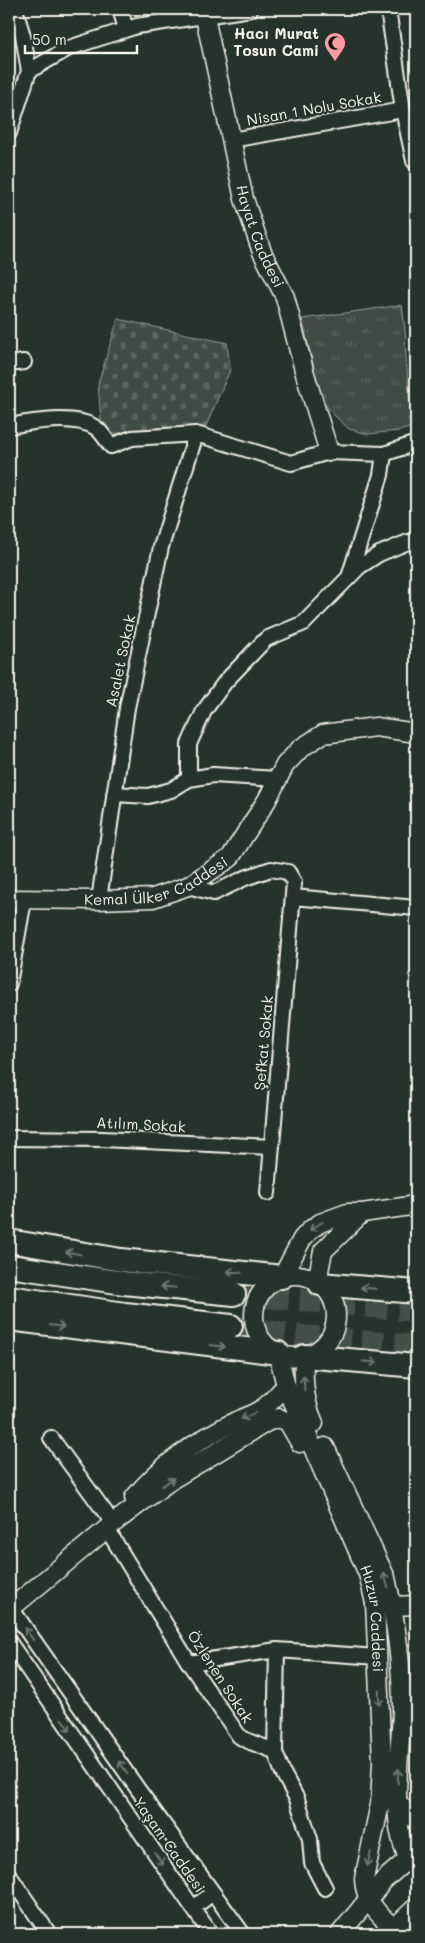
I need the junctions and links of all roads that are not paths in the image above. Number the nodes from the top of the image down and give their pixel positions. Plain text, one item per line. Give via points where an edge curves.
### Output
1 (15, 9) edge
2 (120, 9) edge
3 (251, 9) edge
4 (388, 9) edge
5 (201, 11) edge
6 (126, 29) junction
7 (30, 71) junction
8 (403, 110) junction
9 (10, 126) edge
10 (231, 140) junction
11 (416, 163) edge
12 (24, 362) dead end
13 (9, 364) edge
14 (9, 426) edge
15 (196, 434) junction
16 (416, 443) edge
17 (329, 452) junction
18 (384, 454) junction
19 (416, 543) edge
20 (349, 578) junction
21 (416, 734) edge
22 (188, 779) junction
23 (278, 779) junction
24 (114, 794) junction
25 (188, 886) junction
26 (293, 897) junction
27 (16, 900) edge
28 (99, 900) junction
29 (416, 908) edge
30 (9, 984) edge
31 (9, 1138) edge
32 (272, 1147) junction
33 (268, 1193) dead end
34 (416, 1202) edge
35 (362, 1213) junction
36 (9, 1241) edge
37 (9, 1266) edge
38 (282, 1277) junction
39 (320, 1284) junction
40 (416, 1292) edge
41 (234, 1294) tunnel mouth
42 (9, 1297) edge
43 (9, 1319) edge
44 (232, 1326) tunnel mouth
45 (278, 1353) junction
46 (304, 1356) junction
47 (416, 1366) edge
48 (286, 1386) junction
49 (51, 1438) dead end
50 (112, 1525) junction
51 (358, 1550) junction
52 (416, 1605) edge
53 (393, 1606) junction
54 (10, 1609) edge
55 (9, 1642) edge
56 (277, 1650) junction
57 (378, 1657) junction
58 (189, 1663) junction
59 (70, 1692) junction
60 (51, 1704) junction
61 (275, 1752) junction
62 (137, 1788) junction
63 (119, 1802) junction
64 (397, 1802) junction
65 (416, 1820) edge
66 (413, 1860) edge
67 (9, 1875) edge
68 (325, 1888) dead end
69 (213, 1893) junction
70 (369, 1898) junction
71 (416, 1907) edge
72 (193, 1908) junction
73 (392, 1931) edge
74 (49, 1934) edge
75 (211, 1934) edge
76 (243, 1934) edge
77 (340, 1934) edge

1 - 7 street
2 - 6 street
3 - 5 street
4 - 8 street
5 - 6 street
5 - 10 street, Hayat Caddesi
6 - 7 street via 69,48
7 - 9 street
8 - 10 street, Nisan 1 Nolu Sokak
8 - 11 street
10 - 17 street, Hayat Caddesi via 244,199 262,252 285,297
12 - 13 street
14 - 15 street via 57,420 88,424 97,428 111,446 132,438
15 - 17 street via 291,463
15 - 24 street, Asalet Sokak via 161,547 127,708
16 - 18 street
17 - 18 street
18 - 20 street via 381,474
19 - 20 street via 408,542 379,554
20 - 22 street via 304,623 266,639 225,682 204,711 189,744
21 - 23 street, Kemal Ülker Caddesi via 376,727 323,734 301,748 285,765
22 - 23 street via 213,775
22 - 24 street via 171,790 148,796
23 - 25 street, Kemal Ülker Caddesi via 230,858
24 - 28 street, Asalet Sokak
25 - 26 street, Şefkat Sokak via 214,893 271,869 288,872 294,882
25 - 28 street, Kemal Ülker Caddesi via 153,898
26 - 29 street
26 - 32 street, Şefkat Sokak
27 - 28 street, Kemal Ülker Caddesi
27 - 30 street
31 - 32 street, Atılım Sokak
32 - 33 street, Şefkat Sokak
34 - 35 street via 410,1206
35 -> 38 street via 341,1214 310,1230 295,1250
35 - 39 street via 323,1251
38 -> 36 main road via 121,1260
41 -> 37 main road via 124,1283
38 - 39 street via 296,1275
38 - 45 street via 260,1293 254,1320 258,1334
40 -> 39 main road
39 - 46 street via 329,1294 336,1318 326,1342
42 - 44 main road
43 -> 45 main road
45 - 46 street
45 - 48 street, Huzur Caddesi
46 -> 47 main road
53 -> 46 street, Huzur Caddesi via 386,1578 307,1408
48 -> 50 street via 265,1407 188,1449 156,1473
48 - 51 street, Huzur Caddesi
49 - 50 street, Özlenen Sokak
50 -> 51 street via 171,1480 267,1422 279,1418 288,1422
50 - 54 street
50 - 58 street, Özlenen Sokak
51 - 57 street, Huzur Caddesi via 375,1604
52 - 53 street
64 -> 53 street, Huzur Caddesi via 402,1709
59 -> 54 street, Yaşam Caddesi
55 - 60 street, Yaşam Caddesi
56 - 57 street
56 - 58 street
56 - 61 street
57 -> 70 street, Huzur Caddesi via 380,1804 364,1879
58 - 61 street, Özlenen Sokak via 239,1736 248,1743 262,1744
59 - 60 street
62 -> 59 street, Yaşam Caddesi
60 -> 63 street, Yaşam Caddesi
61 - 68 street via 297,1799 310,1839 312,1863
62 - 63 street, Yaşam Caddesi
62 - 69 street, Yaşam Caddesi
63 -> 72 street, Yaşam Caddesi
64 - 65 street
64 - 66 street, Huzur Caddesi
66 - 70 street via 384,1880
67 - 74 street
69 - 72 street, Yaşam Caddesi
69 - 76 street, Yaşam Caddesi
70 - 73 street via 374,1910
70 - 77 street
71 - 73 street
72 - 75 street, Yaşam Caddesi

